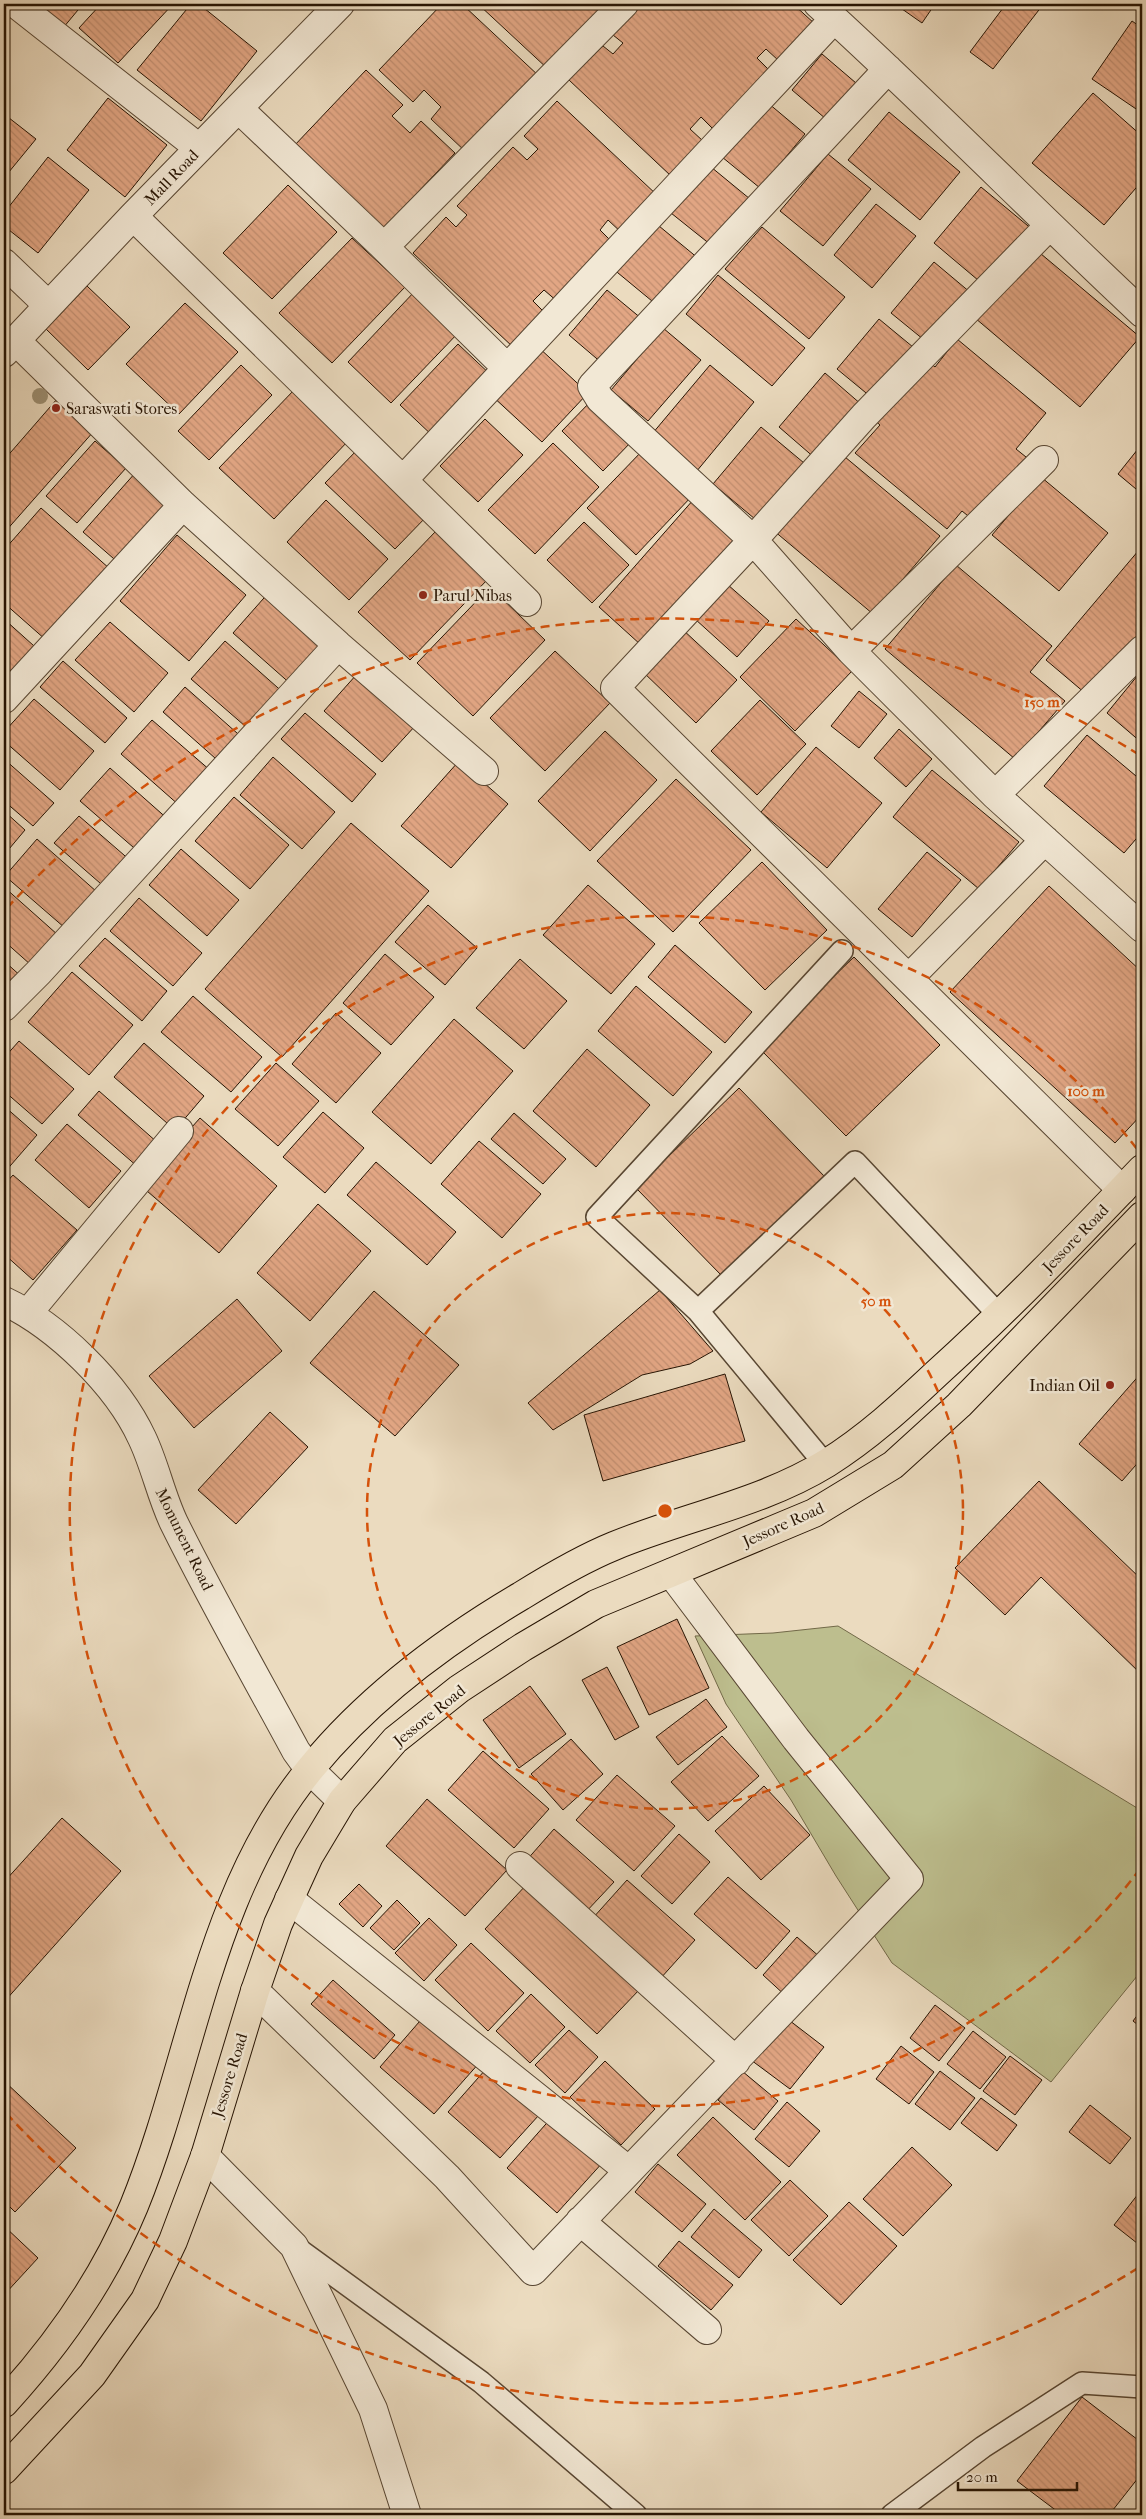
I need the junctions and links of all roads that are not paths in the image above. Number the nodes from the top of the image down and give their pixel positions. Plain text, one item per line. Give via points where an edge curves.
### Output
1 (16, 4) edge
2 (340, 4) edge
3 (624, 4) edge
4 (826, 11) edge
5 (888, 69) junction
6 (239, 109) junction
7 (198, 148) junction
8 (133, 216) junction
9 (1049, 226) junction
10 (384, 247) junction
11 (4, 263) edge
12 (48, 305) junction
13 (1142, 313) edge
14 (9, 347) edge
15 (507, 368) junction
16 (1044, 460) dead end
17 (403, 480) junction
18 (183, 506) junction
19 (753, 540) junction
20 (527, 602) dead end
21 (338, 645) junction
22 (1142, 650) edge
23 (851, 651) junction
24 (4, 699) edge
25 (484, 771) dead end
26 (995, 795) junction
27 (1045, 840) junction
28 (1142, 928) edge
29 (842, 951) dead end
30 (909, 978) junction
31 (4, 1007) edge
32 (180, 1131) dead end
33 (1142, 1169) edge
34 (1122, 1190) junction
35 (1142, 1216) edge
36 (16, 1307) edge
37 (698, 1311) junction
38 (999, 1315) junction
39 (826, 1464) junction
40 (672, 1573) junction
41 (309, 1769) junction
42 (342, 1801) junction
43 (520, 1866) dead end
44 (290, 1899) junction
45 (255, 1991) junction
46 (736, 2061) junction
47 (205, 2156) junction
48 (629, 2171) junction
49 (580, 2220) junction
50 (294, 2246) junction
51 (708, 2330) dead end
52 (1142, 2387) edge
53 (4, 2403) edge
54 (4, 2470) edge
55 (407, 2515) edge
56 (636, 2515) edge
57 (892, 2515) edge

1 - 7 street
2 - 6 street, Mall Road
3 - 10 street
4 - 5 street
4 - 15 street
5 - 9 street
5 - 19 street via 592,386 600,399
6 - 7 street, Mall Road
6 - 10 street
7 - 8 street, Mall Road
8 - 12 street, Mall Road
8 - 17 street
9 - 13 street
9 - 19 street via 864,416
10 - 15 street
11 - 12 street
12 - 14 street, Mall Road
14 - 18 street
15 - 17 street
16 - 23 street
17 - 20 street
18 - 21 street
18 - 24 street
19 - 23 street
19 - 30 street via 615,688
21 - 25 street
21 - 31 street
22 - 26 street
23 - 26 street
26 - 27 street
27 - 28 street
27 - 30 street
29 - 37 lane via 597,1217
30 - 34 street
32 - 36 street
33 - 34 main road, Jessore Road
34 - 38 main road, Jessore Road
35 - 40 main road, Jessore Road via 959,1405 893,1465 814,1513
36 - 41 street, Monunent Road via 74,1351 107,1384 127,1413 142,1438 173,1522 296,1751
37 - 38 lane via 855,1162
37 - 39 lane
38 - 39 main road, Jessore Road via 884,1421
39 - 41 main road, Jessore Road via 769,1491 610,1547 466,1628 392,1685
40 - 42 main road, Jessore Road via 596,1604 459,1689 395,1740
40 - 46 street via 796,1739 909,1879
41 - 42 street, Monunent Road
41 - 53 main road, Jessore Road via 269,1826 239,1889 135,2204 111,2258 77,2314 36,2368
42 - 44 main road, Jessore Road via 309,1856
43 - 46 street
44 - 45 main road, Jessore Road
44 - 48 street
45 - 47 main road, Jessore Road
45 - 49 street via 447,2177 533,2271
46 - 48 street
47 - 50 street
47 - 54 main road, Jessore Road via 173,2241 145,2300 92,2375
48 - 49 street
49 - 51 street
50 - 55 street via 373,2409
50 - 56 lane via 481,2382
52 - 57 lane via 1082,2383 983,2447

